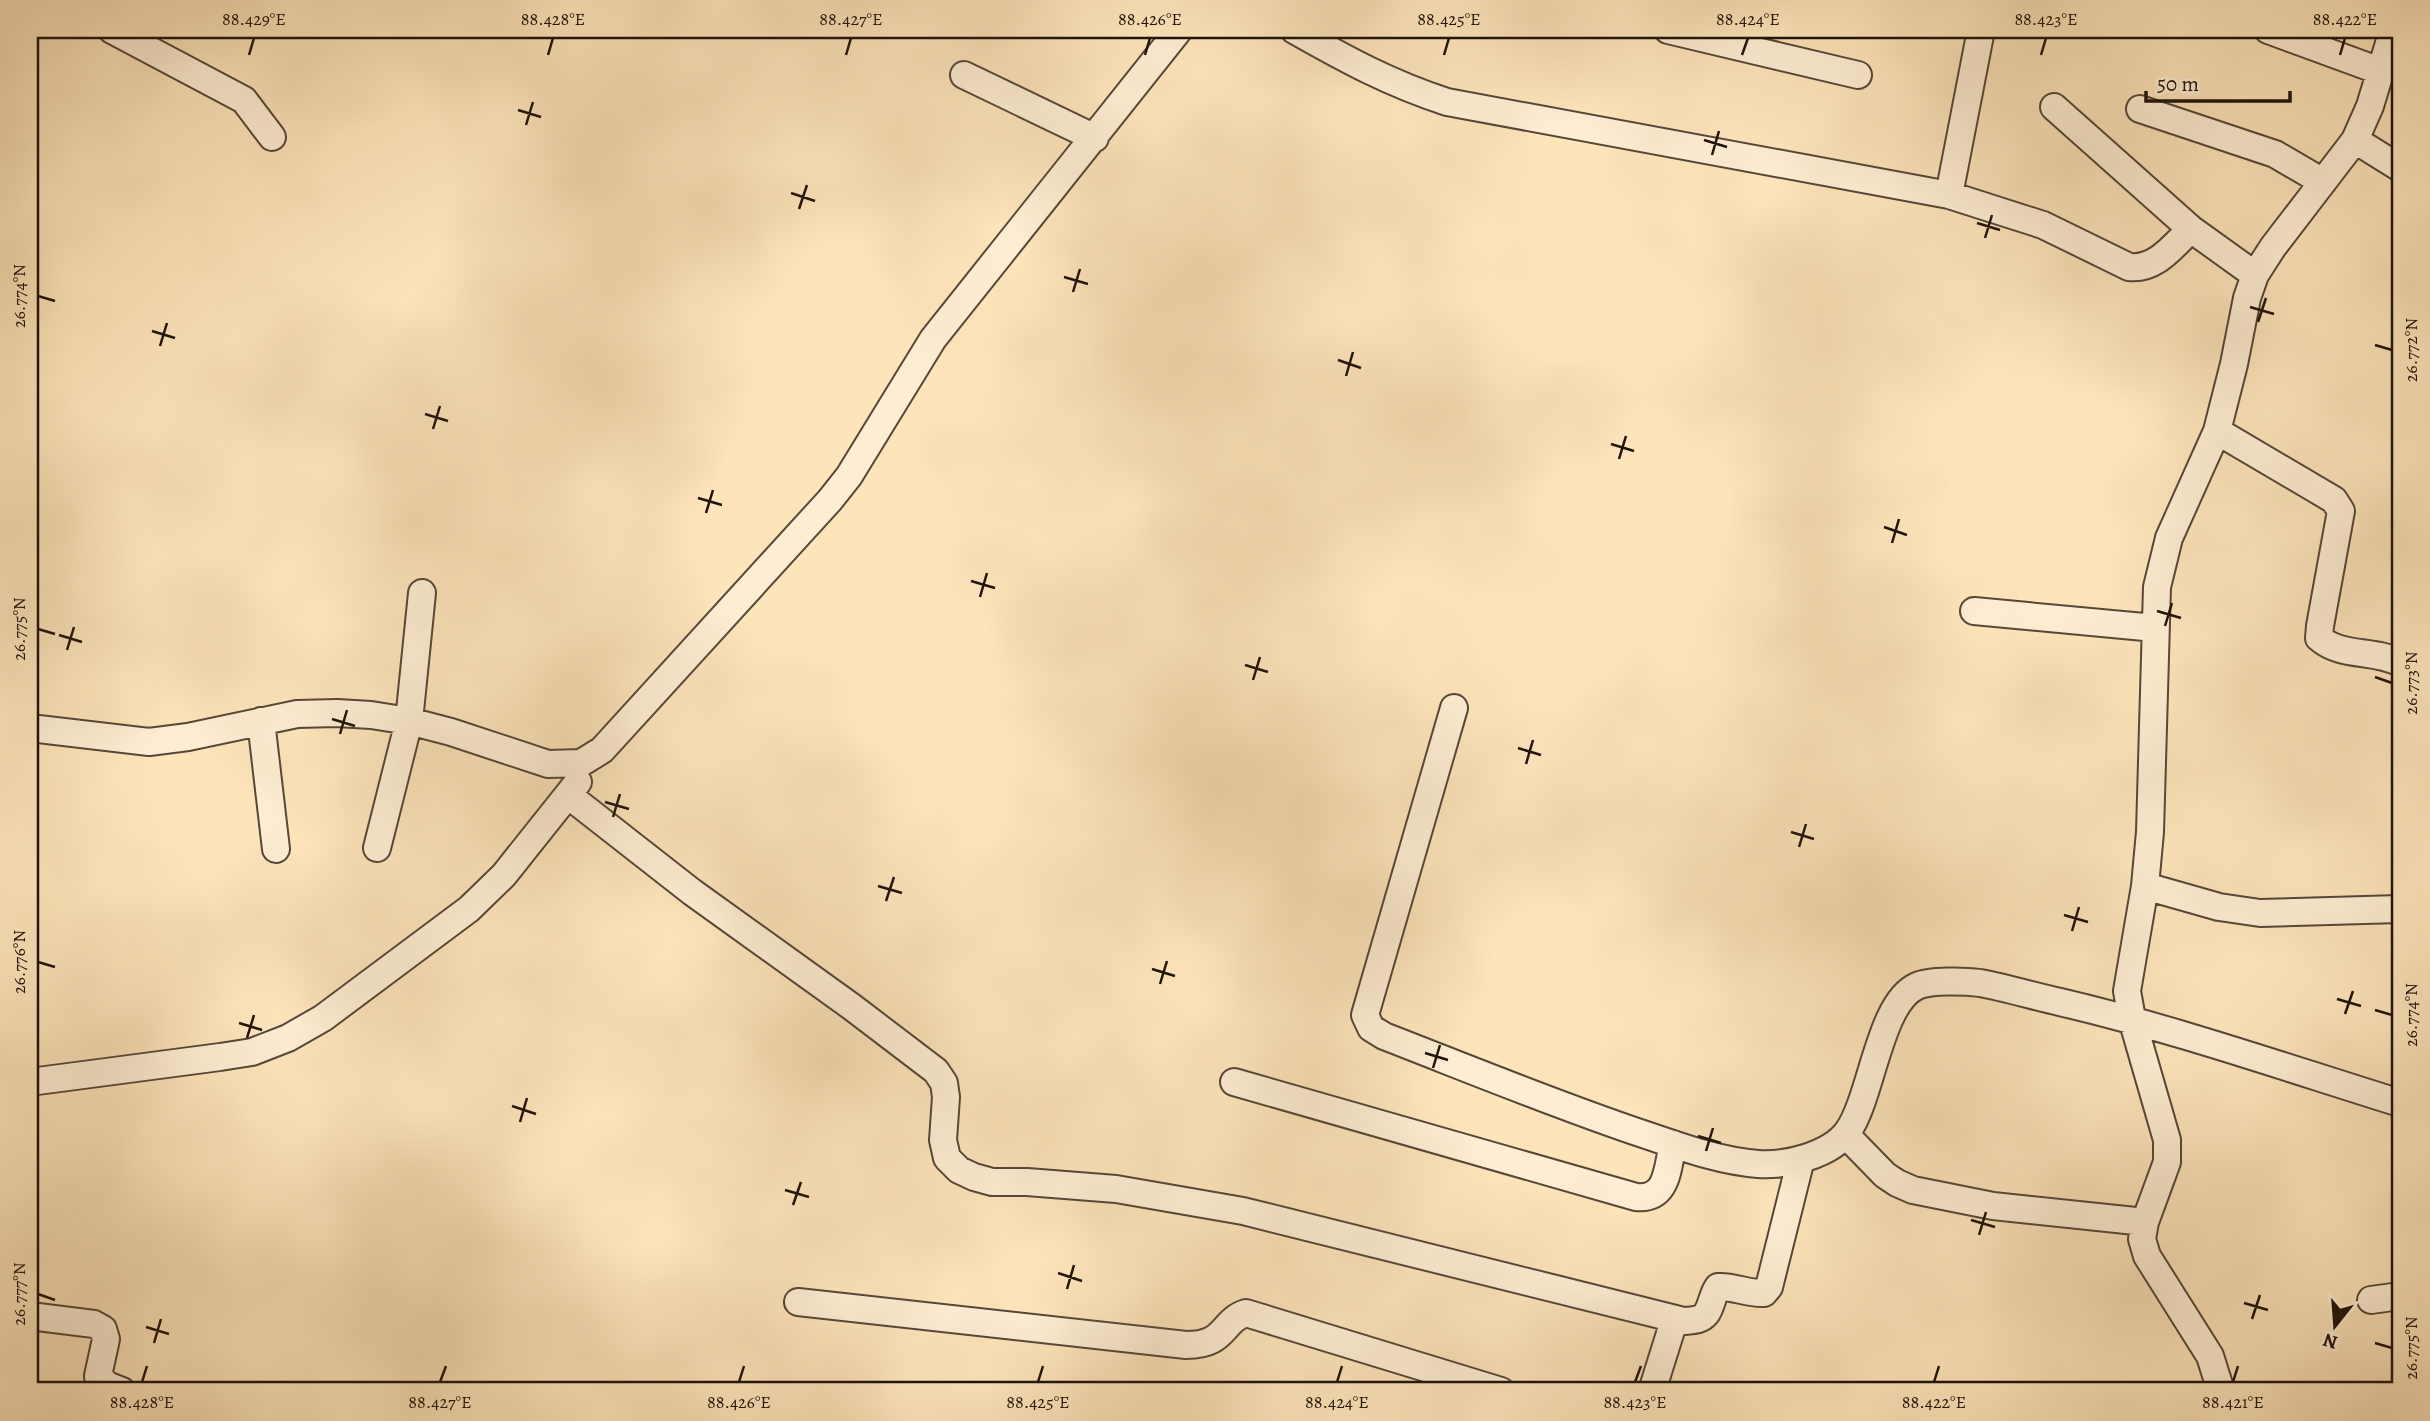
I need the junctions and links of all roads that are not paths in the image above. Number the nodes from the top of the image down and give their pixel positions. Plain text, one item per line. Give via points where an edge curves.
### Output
1 (112, 30) edge
2 (1179, 30) edge
3 (1294, 30) edge
4 (1668, 30) edge
5 (1981, 30) edge
6 (2268, 30) edge
7 (2393, 30) edge
8 (2380, 71) junction
9 (964, 75) dead end
10 (1858, 75) dead end
11 (2054, 107) dead end
12 (2140, 108) dead end
13 (272, 138) dead end
14 (1095, 138) junction
15 (2355, 140) junction
16 (2400, 168) edge
17 (2323, 182) junction
18 (1949, 195) junction
19 (2191, 229) junction
20 (2255, 275) junction
21 (2217, 431) junction
22 (422, 593) dead end
23 (1974, 611) dead end
24 (2155, 628) junction
25 (2400, 663) edge
26 (1454, 708) dead end
27 (261, 721) junction
28 (409, 721) junction
29 (31, 734) edge
30 (602, 750) junction
31 (568, 795) junction
32 (377, 848) dead end
33 (276, 849) dead end
34 (2145, 886) junction
35 (2400, 909) edge
36 (2132, 1019) junction
37 (30, 1082) edge
38 (1234, 1082) dead end
39 (2400, 1103) edge
40 (1846, 1135) junction
41 (1673, 1144) junction
42 (1801, 1159) junction
43 (2145, 1222) junction
44 (2400, 1296) edge
45 (2371, 1300) dead end
46 (797, 1302) dead end
47 (30, 1316) edge
48 (1680, 1320) junction
49 (122, 1391) edge
50 (1501, 1391) edge
51 (1652, 1391) edge
52 (2221, 1391) edge

1 - 13 street via 244,100
2 - 14 street
3 - 18 street via 1402,87 1447,102
4 - 10 street
5 - 18 street
6 - 8 street
7 - 8 street
8 - 15 street
9 - 14 street
11 - 19 street
12 - 17 street via 2275,154
14 - 30 street via 933,339 830,500
15 - 16 street
15 - 17 street
17 - 20 street
18 - 19 street via 2043,225 2129,267 2153,265
19 - 20 street
20 - 21 street
21 - 24 street via 2169,538 2157,587
21 - 25 street via 2334,500 2341,511 2319,638 2341,650
22 - 28 street
23 - 24 street
24 - 34 street
26 - 41 street via 1364,1015 1371,1028 1384,1036 1585,1115
27 - 28 street via 337,713
27 - 29 street via 149,742
27 - 33 street
28 - 30 street via 548,764 581,763
28 - 32 street
30 - 31 street
31 - 37 street via 504,875 469,909 323,1018 288,1038 253,1052
31 - 48 street via 936,1071 946,1097 943,1140 947,1157 967,1174 992,1182 1116,1189 1242,1211
34 - 35 street via 2218,907 2260,913
34 - 36 street via 2127,991
36 - 39 street
36 - 40 street via 1978,983 1917,986 1899,1001 1889,1021 1857,1117
36 - 43 street via 2167,1140 2167,1162
38 - 41 street via 1636,1197 1658,1193
40 - 42 street via 1824,1151
40 - 43 street via 1885,1175 1913,1190 1993,1206
41 - 42 street via 1727,1160 1761,1164
42 - 48 street via 1769,1287 1755,1294 1718,1287 1705,1316
43 - 52 street via 2142,1239 2147,1256 2210,1356
44 - 45 street
46 - 50 street via 1186,1345 1201,1345 1222,1335 1237,1316 1246,1313
47 - 49 street via 103,1329 106,1339 98,1376
48 - 51 street via 1673,1324

